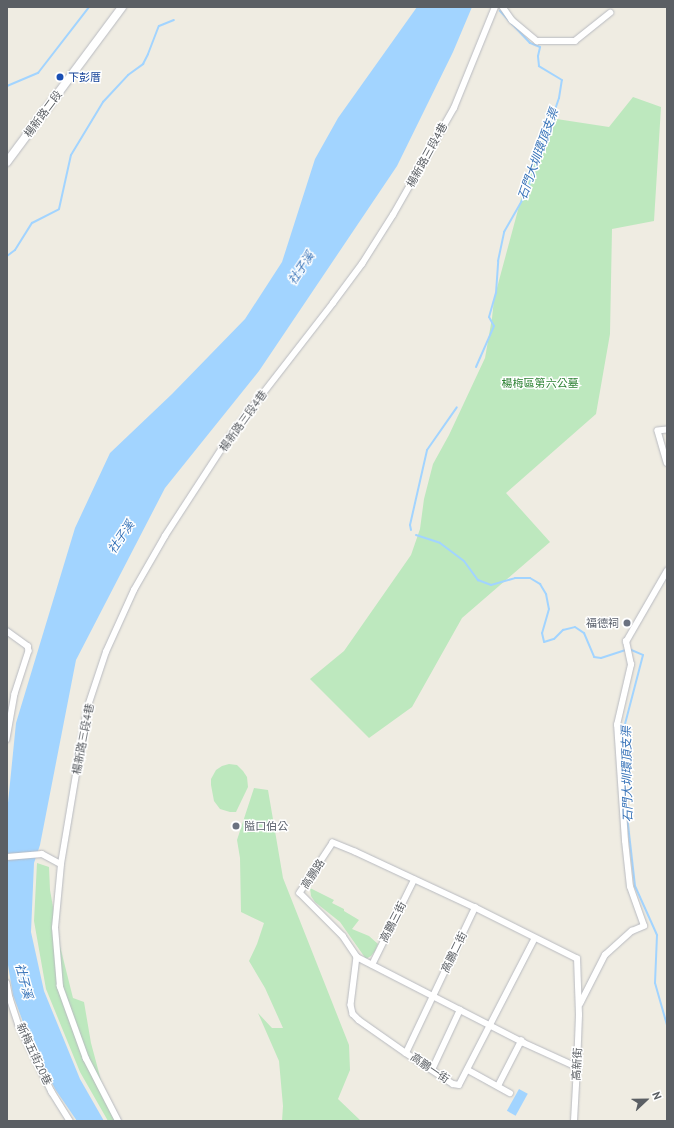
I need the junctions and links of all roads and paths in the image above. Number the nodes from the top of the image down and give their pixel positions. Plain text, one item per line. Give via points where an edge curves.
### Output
1 (122, 7) edge
2 (495, 7) edge
3 (503, 7) edge
4 (610, 13) dead end
5 (7, 162) edge
6 (667, 430) edge
7 (667, 463) edge
8 (667, 571) edge
9 (7, 631) edge
10 (7, 739) edge
11 (7, 857) edge
12 (61, 864) junction
13 (414, 880) junction
14 (475, 908) junction
15 (535, 938) junction
16 (357, 957) junction
17 (372, 965) junction
18 (7, 983) edge
19 (432, 996) junction
20 (8, 999) edge
21 (579, 1006) junction
22 (460, 1010) junction
23 (490, 1026) junction
24 (521, 1041) junction
25 (406, 1053) junction
26 (577, 1067) junction
27 (432, 1070) junction
28 (468, 1070) junction
29 (498, 1086) junction
30 (510, 1093) dead end
31 (70, 1121) edge
32 (118, 1121) edge
33 (574, 1121) edge

1 - 5 main road, 楊新路二段
2 - 12 street, 楊新路三段4巷 via 454,108 393,215 362,264 230,436 134,590 106,652 87,709
3 - 4 street via 512,20 538,41 575,41
6 - 7 street via 658,431
8 - 21 street via 626,642 632,665 617,725 630,887 644,926 632,931 605,955
9 - 10 street via 28,646 29,651 16,694
11 - 12 street via 42,854
12 - 32 street, 楊新路三段4巷 via 55,928 60,988 86,1059
13 - 14 street, 高鵬路
13 - 16 street, 高鵬路 via 333,844 300,893 343,936
13 - 17 street, 高鵬三街
14 - 15 street, 高鵬路
14 - 19 street, 高鵬二街
15 - 21 street, 高鵬路 via 578,959
15 - 23 street, 高鵬一街
16 - 17 street, 高鵬路
16 - 25 street, 高鵬一街 via 351,1005 353,1014
17 - 19 street, 高鵬路
18 - 20 street, 新梅五街20巷
19 - 22 street, 高鵬路
19 - 25 street, 高鵬二街
20 - 31 street, 新梅五街20巷 via 49,1086
21 - 26 street, 高新街
22 - 23 street, 高鵬路
22 - 27 street
23 - 24 street, 高鵬路
23 - 28 street, 高鵬一街
24 - 26 street, 高鵬路
24 - 29 street
25 - 27 street, 高鵬一街
26 - 33 street, 高新街
27 - 28 street, 高鵬一街 via 453,1084 459,1085
28 - 29 street
29 - 30 street

